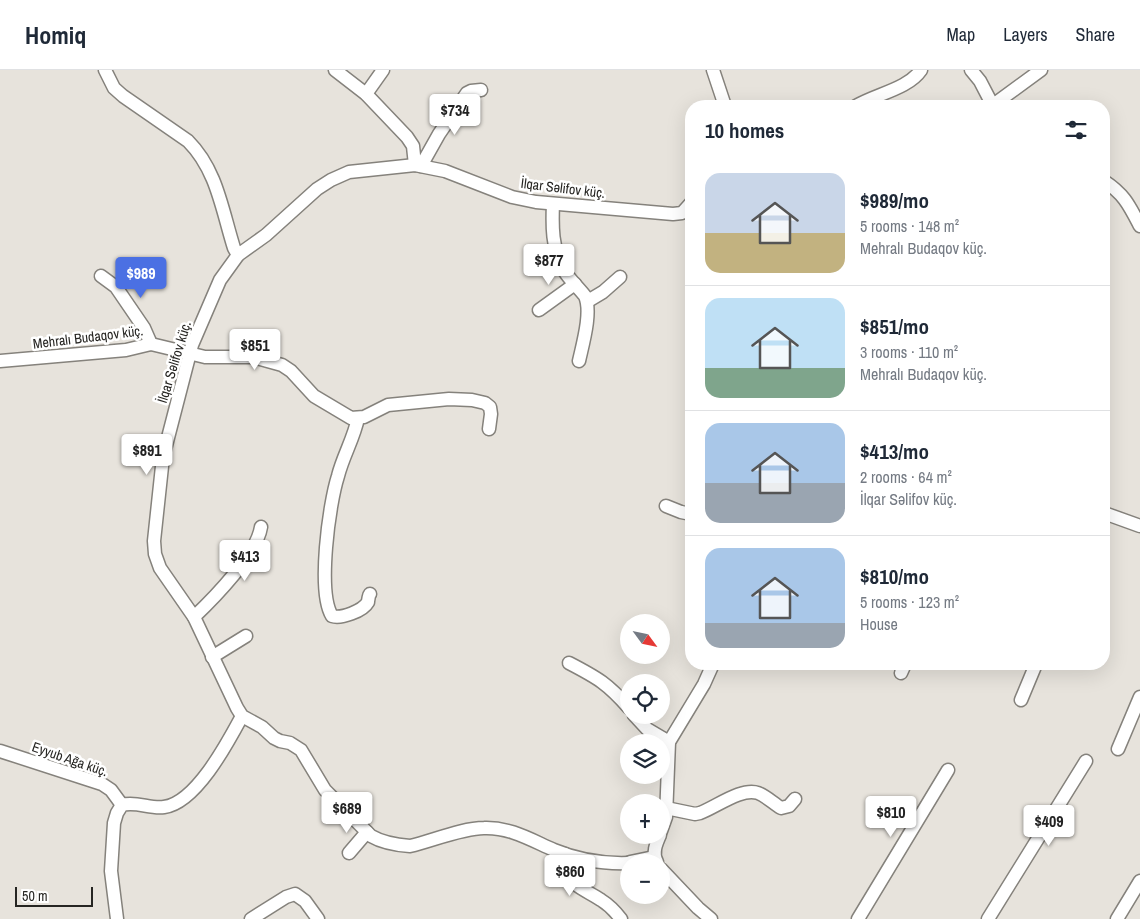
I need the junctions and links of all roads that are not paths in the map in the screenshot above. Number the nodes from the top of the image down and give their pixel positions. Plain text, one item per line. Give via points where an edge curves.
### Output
1 (105, 70) edge
2 (335, 70) edge
3 (383, 70) edge
4 (713, 70) edge
5 (921, 70) edge
6 (971, 70) edge
7 (1041, 70) edge
8 (480, 90) dead end
9 (366, 94) junction
10 (723, 100) edge
11 (866, 100) edge
12 (990, 100) edge
13 (1001, 100) edge
14 (418, 166) junction
15 (1110, 185) edge
16 (553, 204) junction
17 (685, 210) edge
18 (1140, 226) edge
19 (238, 255) junction
20 (101, 276) dead end
21 (620, 277) dead end
22 (575, 284) junction
23 (588, 301) junction
24 (539, 310) dead end
25 (151, 344) junction
26 (190, 354) junction
27 (0, 361) edge
28 (580, 361) dead end
29 (358, 418) junction
30 (489, 428) dead end
31 (666, 506) dead end
32 (685, 513) edge
33 (1110, 515) edge
34 (1140, 526) edge
35 (260, 527) dead end
36 (370, 594) dead end
37 (194, 617) junction
38 (246, 636) dead end
39 (212, 656) junction
40 (569, 663) dead end
41 (710, 670) edge
42 (1034, 670) edge
43 (1140, 697) edge
44 (620, 698) edge
45 (1021, 700) dead end
46 (242, 716) junction
47 (642, 724) edge
48 (655, 734) edge
49 (670, 740) edge
50 (1118, 749) dead end
51 (0, 751) edge
52 (1086, 761) dead end
53 (948, 770) dead end
54 (795, 799) dead end
55 (122, 805) junction
56 (670, 809) edge
57 (367, 832) junction
58 (349, 853) dead end
59 (565, 854) junction
60 (620, 863) edge
61 (670, 878) edge
62 (1140, 881) edge
63 (116, 919) edge
64 (251, 919) edge
65 (318, 919) edge
66 (620, 919) edge
67 (711, 919) edge
68 (858, 919) edge
69 (988, 919) edge
70 (1117, 919) edge

1 - 19 street via 114,88 123,96 197,150 216,187
2 - 9 street
3 - 9 street
4 - 10 street
5 - 11 street via 906,84
6 - 12 street
7 - 13 street
8 - 14 street via 467,94
9 - 14 street via 406,137
14 - 16 street, İlqar Səlifov küç. via 445,171 512,197
14 - 19 street, İlqar Səlifov küç. via 349,172 331,180
15 - 18 street via 1130,206
16 - 17 street, İlqar Səlifov küç. via 673,214
16 - 22 street via 552,230 556,251 563,270
19 - 26 street, İlqar Səlifov küç. via 220,280
20 - 25 street via 116,287
21 - 23 street
22 - 23 street
22 - 24 street
23 - 28 street
25 - 26 street, Mehralı Budaqov küç.
25 - 27 street, Mehralı Budaqov küç. via 126,350
26 - 29 street, Mehralı Budaqov küç. via 213,358 252,357 282,365 314,396 351,418
26 - 37 street, İlqar Səlifov küç. via 163,457 154,541 160,568
29 - 30 street via 388,405 405,402 472,400 490,407
29 - 36 street via 338,475 330,512 325,580 328,611 332,616 342,618 364,607
31 - 32 street
33 - 34 street
35 - 37 street via 260,535 250,554
37 - 39 street, İlqar Səlifov küç.
38 - 39 street
39 - 46 street, İlqar Səlifov küç.
40 - 44 street via 602,680
41 - 49 street
42 - 45 street
43 - 50 street
46 - 55 street via 207,774 180,800 166,807
46 - 57 street via 274,738 301,750 326,790
47 - 48 street
51 - 55 street, Eyyub Ağa küç. via 102,784
52 - 69 street
53 - 68 street
54 - 56 street via 790,806 780,808 752,791 700,813
55 - 63 street via 114,823 111,871
57 - 58 street
57 - 59 street via 379,840 410,846 484,828 522,835
59 - 60 street via 594,862
59 - 66 street via 564,869 570,879 614,910
61 - 67 street
62 - 70 street
64 - 65 street via 296,894 305,900

